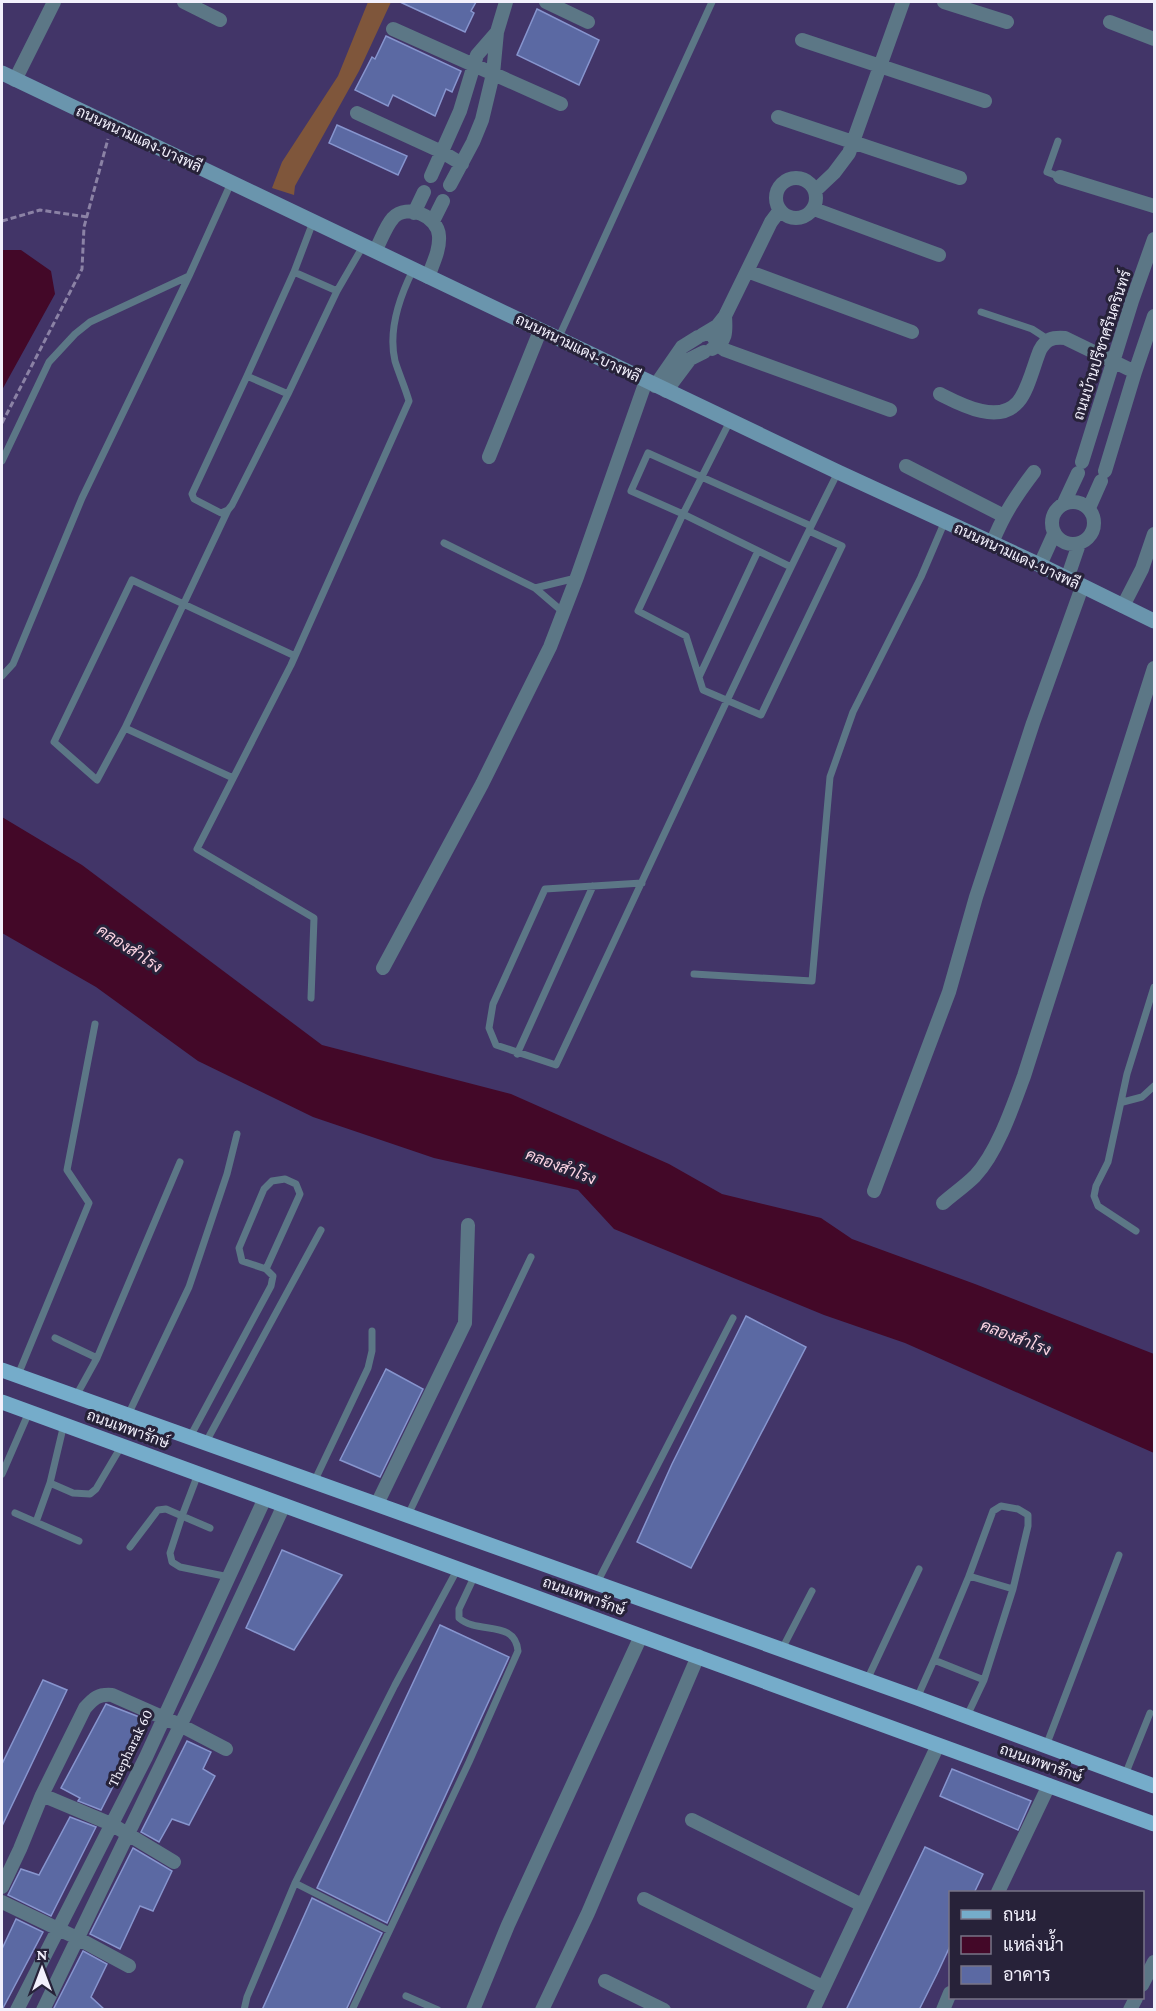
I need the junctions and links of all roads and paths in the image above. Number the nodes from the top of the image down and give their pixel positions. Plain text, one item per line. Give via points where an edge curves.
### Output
1 (54, 2) edge
2 (184, 2) edge
3 (506, 2) edge
4 (546, 2) edge
5 (712, 2) edge
6 (903, 2) edge
7 (944, 2) edge
8 (220, 20) dead end
9 (588, 22) dead end
10 (1007, 22) dead end
11 (1110, 22) dead end
12 (393, 29) dead end
13 (497, 32) junction
14 (1155, 39) edge
15 (802, 40) dead end
16 (474, 65) junction
17 (881, 66) junction
18 (493, 74) junction
19 (8, 77) edge
20 (985, 101) dead end
21 (561, 104) dead end
22 (357, 113) dead end
23 (778, 117) dead end
24 (112, 126) junction
25 (1058, 141) dead end
26 (853, 142) junction
27 (442, 152) junction
28 (462, 164) junction
29 (431, 176) dead end
30 (1060, 177) joint
31 (960, 178) dead end
32 (231, 183) junction
33 (450, 185) dead end
34 (816, 190) junction
35 (424, 192) dead end
36 (443, 201) dead end
37 (1155, 206) edge
38 (814, 209) junction
39 (780, 210) junction
40 (414, 213) junction
41 (87, 217) junction
42 (2, 221) edge
43 (433, 221) junction
44 (313, 222) junction
45 (1155, 239) edge
46 (369, 248) junction
47 (939, 255) dead end
48 (413, 270) junction
49 (747, 271) junction
50 (294, 272) junction
51 (189, 276) junction
52 (428, 277) junction
53 (338, 291) junction
54 (981, 312) dead end
55 (725, 316) junction
56 (1155, 316) edge
57 (540, 330) junction
58 (912, 332) dead end
59 (703, 334) junction
60 (558, 339) junction
61 (1049, 340) junction
62 (710, 349) junction
63 (1112, 362) junction
64 (1135, 372) junction
65 (248, 376) junction
66 (656, 386) junction
67 (288, 394) junction
68 (940, 394) dead end
69 (890, 410) dead end
70 (730, 421) junction
71 (2, 423) edge
72 (489, 456) dead end
73 (2, 461) edge
74 (906, 466) dead end
75 (838, 472) junction
76 (1034, 472) dead end
77 (702, 478) junction
78 (1064, 503) junction
79 (1089, 508) junction
80 (228, 510) junction
81 (683, 514) junction
82 (1004, 516) junction
83 (945, 521) junction
84 (810, 529) junction
85 (1054, 534) junction
86 (1155, 534) edge
87 (444, 543) dead end
88 (992, 543) junction
89 (1079, 544) junction
90 (758, 551) junction
91 (1041, 565) junction
92 (791, 567) junction
93 (577, 577) junction
94 (1067, 579) junction
95 (1082, 587) junction
96 (535, 588) junction
97 (185, 604) junction
98 (1123, 606) junction
99 (563, 612) junction
100 (1155, 621) edge
101 (295, 656) junction
102 (1155, 668) edge
103 (2, 675) edge
104 (699, 677) junction
105 (727, 702) junction
106 (125, 728) junction
107 (233, 778) junction
108 (642, 883) junction
109 (593, 886) junction
110 (383, 968) dead end
111 (694, 974) dead end
112 (1155, 987) edge
113 (311, 998) dead end
114 (95, 1024) dead end
115 (517, 1054) junction
116 (1155, 1086) edge
117 (1123, 1102) junction
118 (237, 1134) dead end
119 (180, 1162) dead end
120 (874, 1191) dead end
121 (943, 1203) dead end
122 (468, 1225) dead end
123 (321, 1230) dead end
124 (1136, 1231) dead end
125 (531, 1257) dead end
126 (266, 1269) junction
127 (733, 1318) dead end
128 (372, 1331) dead end
129 (55, 1338) dead end
130 (97, 1358) junction
131 (2, 1370) edge
132 (18, 1376) junction
133 (76, 1396) junction
134 (2, 1402) edge
135 (29, 1412) junction
136 (128, 1415) junction
137 (64, 1424) junction
138 (190, 1437) junction
139 (206, 1442) junction
140 (122, 1445) junction
141 (198, 1473) junction
142 (2, 1474) edge
143 (314, 1482) junction
144 (50, 1483) junction
145 (265, 1498) junction
146 (377, 1504) junction
147 (284, 1505) junction
148 (15, 1513) dead end
149 (408, 1515) junction
150 (182, 1516) junction
151 (36, 1522) junction
152 (210, 1528) dead end
153 (79, 1541) dead end
154 (130, 1547) dead end
155 (1119, 1555) dead end
156 (458, 1569) junction
157 (919, 1569) dead end
158 (475, 1575) junction
159 (969, 1576) junction
160 (229, 1577) junction
161 (597, 1583) junction
162 (1013, 1589) junction
163 (812, 1591) dead end
164 (641, 1636) junction
165 (782, 1649) junction
166 (698, 1656) junction
167 (191, 1659) junction
168 (934, 1660) junction
169 (208, 1668) junction
170 (867, 1680) junction
171 (984, 1680) junction
172 (917, 1698) junction
173 (1150, 1713) dead end
174 (967, 1716) junction
175 (163, 1719) junction
176 (180, 1725) junction
177 (938, 1745) junction
178 (1046, 1746) junction
179 (226, 1749) dead end
180 (1125, 1774) junction
181 (1049, 1785) junction
182 (1155, 1786) edge
183 (42, 1795) junction
184 (692, 1820) dead end
185 (111, 1824) junction
186 (1155, 1824) edge
187 (128, 1832) junction
188 (174, 1862) dead end
189 (295, 1883) junction
190 (2, 1887) edge
191 (999, 1891) edge
192 (644, 1899) dead end
193 (2, 1902) edge
194 (862, 1905) junction
195 (58, 1929) junction
196 (388, 1930) junction
197 (77, 1938) junction
198 (1155, 1962) edge
199 (129, 1966) dead end
200 (604, 1981) dead end
201 (1144, 1983) edge
202 (823, 1987) junction
203 (406, 1996) dead end
204 (17, 2010) edge
205 (44, 2010) edge
206 (244, 2010) edge
207 (352, 2010) edge
208 (438, 2010) edge
209 (473, 2010) edge
210 (542, 2010) edge
211 (663, 2010) edge
212 (813, 2010) edge

1 - 19 street
2 - 8 street
3 - 13 street
4 - 9 street
5 - 60 lane
6 - 17 street
7 - 10 street
11 - 14 street
12 - 16 street
13 - 16 street via 477,55
13 - 18 street
15 - 17 street
16 - 18 street
16 - 27 street
17 - 20 street
17 - 26 street
18 - 21 street
18 - 28 street via 482,120
19 - 24 main road, ถนนหนามแดง-บางพลี
22 - 27 street
23 - 26 street
24 - 32 main road, ถนนหนามแดง-บางพลี
24 - 41 path
25 - 30 lane via 1047,172
26 - 31 street
26 - 34 street via 840,166
27 - 28 street
27 - 29 street
28 - 33 street
30 - 37 street
32 - 44 main road, ถนนหนามแดง-บางพลี
32 - 51 lane
34 - 38 street
34 - 39 street via 801,177 782,182 776,201
35 - 40 street
36 - 43 street
38 - 39 street via 797,218
38 - 47 street
39 - 49 street
40 - 43 street
40 - 46 street via 399,213
41 - 42 path via 40,210
41 - 71 path via 82,269
43 - 52 street via 438,229 438,249
44 - 46 main road, ถนนหนามแดง-บางพลี
44 - 50 lane
45 - 63 street, ถนนบ้านปรีชาศรีนครินทร์
46 - 48 main road, ถนนหนามแดง-บางพลี
46 - 53 lane
48 - 52 main road, ถนนหนามแดง-บางพลี
48 - 101 lane via 400,297 393,344 409,401
49 - 55 street
49 - 58 street
50 - 53 lane
50 - 65 lane
51 - 73 lane via 90,322 75,334 49,362
51 - 103 lane via 82,498 13,664
52 - 57 main road, ถนนหนามแดง-บางพลี
53 - 67 lane
54 - 61 lane via 1032,329
55 - 59 street
55 - 62 street via 724,338
56 - 64 street
57 - 60 main road, ถนนหนามแดง-บางพลี
57 - 72 street
59 - 62 street
59 - 66 street via 682,347
60 - 66 main road, ถนนหนามแดง-บางพลี
61 - 63 street via 1065,338
61 - 68 street via 1040,350 1018,403 1008,408 982,412
62 - 66 street via 690,359
62 - 69 street via 725,350
63 - 64 street
63 - 78 street, ถนนบ้านปรีชาศรีนครินทร์ via 1080,467
64 - 79 street via 1103,476
65 - 67 lane
65 - 80 lane via 192,494 194,499 221,513
66 - 70 main road, ถนนหนามแดง-บางพลี
66 - 93 street
67 - 80 lane
70 - 75 main road, ถนนหนามแดง-บางพลี
70 - 77 lane
74 - 82 street
75 - 83 main road, ถนนหนามแดง-บางพลี
75 - 84 lane
76 - 82 street
77 - 81 lane
77 - 81 lane via 648,453 631,491
77 - 84 lane
78 - 79 street via 1078,502
78 - 85 street via 1054,513
79 - 89 street via 1094,516 1094,530
80 - 97 lane
81 - 90 lane
81 - 104 lane via 638,611 686,636
82 - 88 street
83 - 88 main road, ถนนหนามแดง-บางพลี
83 - 111 lane via 853,712 830,777 812,981
84 - 92 lane
84 - 105 lane via 842,546 760,715
85 - 89 street via 1062,542
85 - 91 street
86 - 98 street
87 - 96 lane
88 - 91 main road, ถนนหนามแดง-บางพลี
89 - 94 street
90 - 92 lane
90 - 104 lane
91 - 94 main road, ถนนหนามแดง-บางพลี
92 - 105 lane
93 - 96 lane
93 - 99 street
94 - 95 main road, ถนนหนามแดง-บางพลี
95 - 98 main road, ถนนหนามแดง-บางพลี
95 - 120 street via 1033,723 949,992
96 - 99 lane
97 - 101 lane
97 - 106 lane
97 - 106 lane via 132,580 54,742 97,780
98 - 100 main road, ถนนหนามแดง-บางพลี
99 - 110 street via 550,647 482,784
101 - 107 lane
102 - 121 street via 1014,1103 976,1175
104 - 105 lane via 703,690
105 - 108 lane
106 - 107 lane
107 - 113 lane via 196,849 314,918
108 - 109 lane
108 - 115 lane via 556,1065
109 - 115 lane
109 - 115 lane via 545,889 493,1004 489,1028 496,1045
112 - 117 lane via 1127,1074
114 - 132 lane via 67,1170 89,1203
116 - 117 lane via 1142,1097
117 - 124 lane via 1094,1196 1098,1206
118 - 136 lane via 189,1287
119 - 130 lane
122 - 146 street via 465,1323
123 - 139 lane
125 - 149 lane
126 - 126 lane via 300,1194 296,1184 285,1179 272,1181 264,1189 239,1248 242,1261
126 - 138 lane via 273,1276 271,1286
127 - 161 lane
128 - 143 lane via 368,1368
129 - 130 lane
130 - 133 lane
131 - 132 main road, ถนนเทพารักษ์
132 - 133 main road, ถนนเทพารักษ์
133 - 136 main road, ถนนเทพารักษ์
134 - 135 main road, ถนนเทพารักษ์
135 - 137 main road, ถนนเทพารักษ์
135 - 142 lane
136 - 138 main road, ถนนเทพารักษ์
137 - 140 main road, ถนนเทพารักษ์
137 - 144 lane
138 - 139 main road, ถนนเทพารักษ์
139 - 143 main road, ถนนเทพารักษ์
140 - 141 main road, ถนนเทพารักษ์
140 - 144 lane via 90,1494 73,1493
141 - 145 main road, ถนนเทพารักษ์
141 - 150 lane
143 - 146 main road, ถนนเทพารักษ์
144 - 151 lane
145 - 147 main road, ถนนเทพารักษ์
145 - 160 street, Thepharak 60
146 - 149 main road, ถนนเทพารักษ์
147 - 156 main road, ถนนเทพารักษ์
147 - 169 street
148 - 151 lane
149 - 161 main road, ถนนเทพารักษ์
150 - 152 lane
150 - 154 lane via 158,1510
150 - 160 lane via 170,1553 172,1563
151 - 153 lane
155 - 178 lane
156 - 158 main road, ถนนเทพารักษ์
156 - 189 lane
157 - 170 lane
158 - 164 main road, ถนนเทพารักษ์
158 - 196 lane via 459,1609 459,1618 465,1624 513,1635 518,1651 470,1762
159 - 162 lane
159 - 162 lane via 993,1511 1001,1506 1018,1509 1028,1515 1028,1526
159 - 168 lane
160 - 167 street, Thepharak 60
161 - 165 main road, ถนนเทพารักษ์
162 - 171 lane
163 - 165 lane
164 - 166 main road, ถนนเทพารักษ์
164 - 209 street via 508,1924
165 - 170 main road, ถนนเทพารักษ์
166 - 177 main road, ถนนเทพารักษ์
166 - 210 street
167 - 169 street
167 - 175 street, Thepharak 60
168 - 171 lane
168 - 172 lane
169 - 176 street
170 - 172 main road, ถนนเทพารักษ์
171 - 174 lane
172 - 174 main road, ถนนเทพารักษ์
173 - 180 lane
174 - 178 main road, ถนนเทพารักษ์
175 - 176 street
175 - 183 street via 112,1695 101,1694 93,1699
175 - 185 street, Thepharak 60
176 - 179 street
176 - 187 street
177 - 181 main road, ถนนเทพารักษ์
177 - 194 street
178 - 180 main road, ถนนเทพารักษ์
180 - 182 main road, ถนนเทพารักษ์
181 - 186 main road, ถนนเทพารักษ์
181 - 191 street
183 - 185 street
183 - 190 street
184 - 194 street
185 - 187 street
185 - 195 street, Thepharak 60
187 - 188 street
187 - 197 street
189 - 196 lane
189 - 206 lane
192 - 202 street
193 - 195 street
194 - 202 street
195 - 197 street
195 - 204 street, Thepharak 60
196 - 207 lane
197 - 199 street
197 - 205 street
198 - 201 street
200 - 211 street
202 - 212 street
203 - 208 lane

